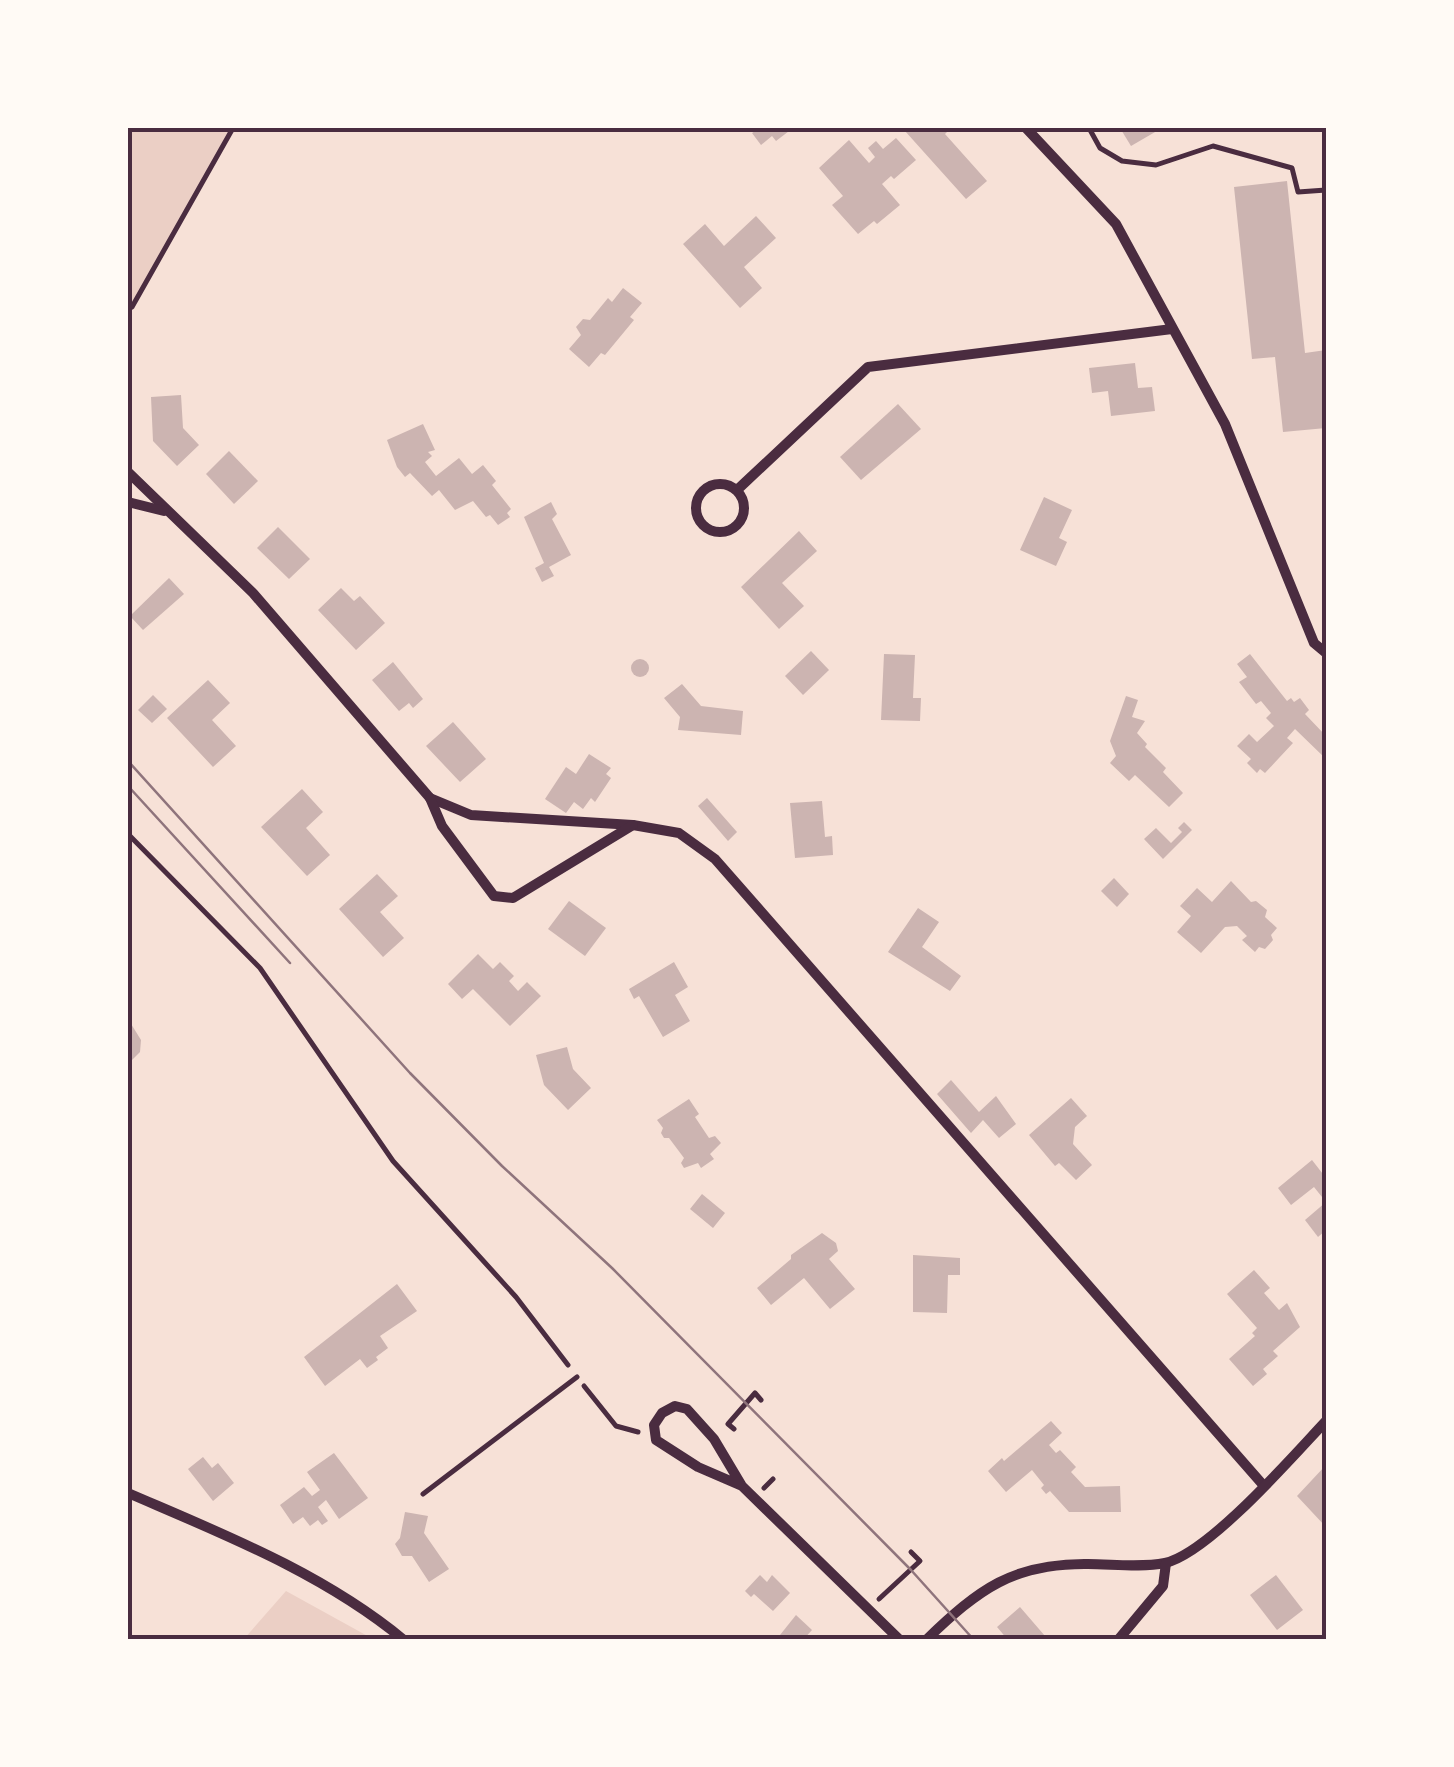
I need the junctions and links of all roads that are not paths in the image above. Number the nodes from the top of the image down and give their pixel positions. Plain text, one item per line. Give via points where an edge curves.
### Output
1 (1026, 128) edge
2 (1089, 128) edge
3 (1326, 190) edge
4 (1172, 330) junction
5 (128, 472) edge
6 (738, 490) junction
7 (128, 502) edge
8 (165, 511) junction
9 (1326, 653) edge
10 (430, 798) junction
11 (633, 825) junction
12 (577, 1378) road end
13 (1326, 1421) edge
14 (742, 1486) junction
15 (1264, 1486) junction
16 (128, 1493) edge
17 (423, 1494) dead end
18 (1166, 1563) junction
19 (404, 1640) edge
20 (900, 1640) edge
21 (926, 1640) edge
22 (1118, 1640) edge

1 - 4 street via 1116,224
2 - 3 lane via 1100,148 1122,161 1156,164 1213,146 1292,168 1298,192
4 - 6 street via 868,366
4 - 9 street via 1225,424 1314,643
5 - 8 street
6 - 6 street via 728,484 705,487 694,510 700,523 712,532 738,524 744,513
7 - 8 street
8 - 10 street via 253,593
10 - 11 street via 471,815
10 - 11 street via 442,826 494,896 513,898
11 - 15 street via 679,833 716,859
12 - 17 lane
13 - 15 street
14 - 14 street via 687,1409 662,1413 654,1425 656,1440
14 - 20 street
15 - 18 street via 1194,1550
16 - 19 street via 262,1551
18 - 21 street via 1028,1568 998,1582
18 - 22 street via 1163,1586

